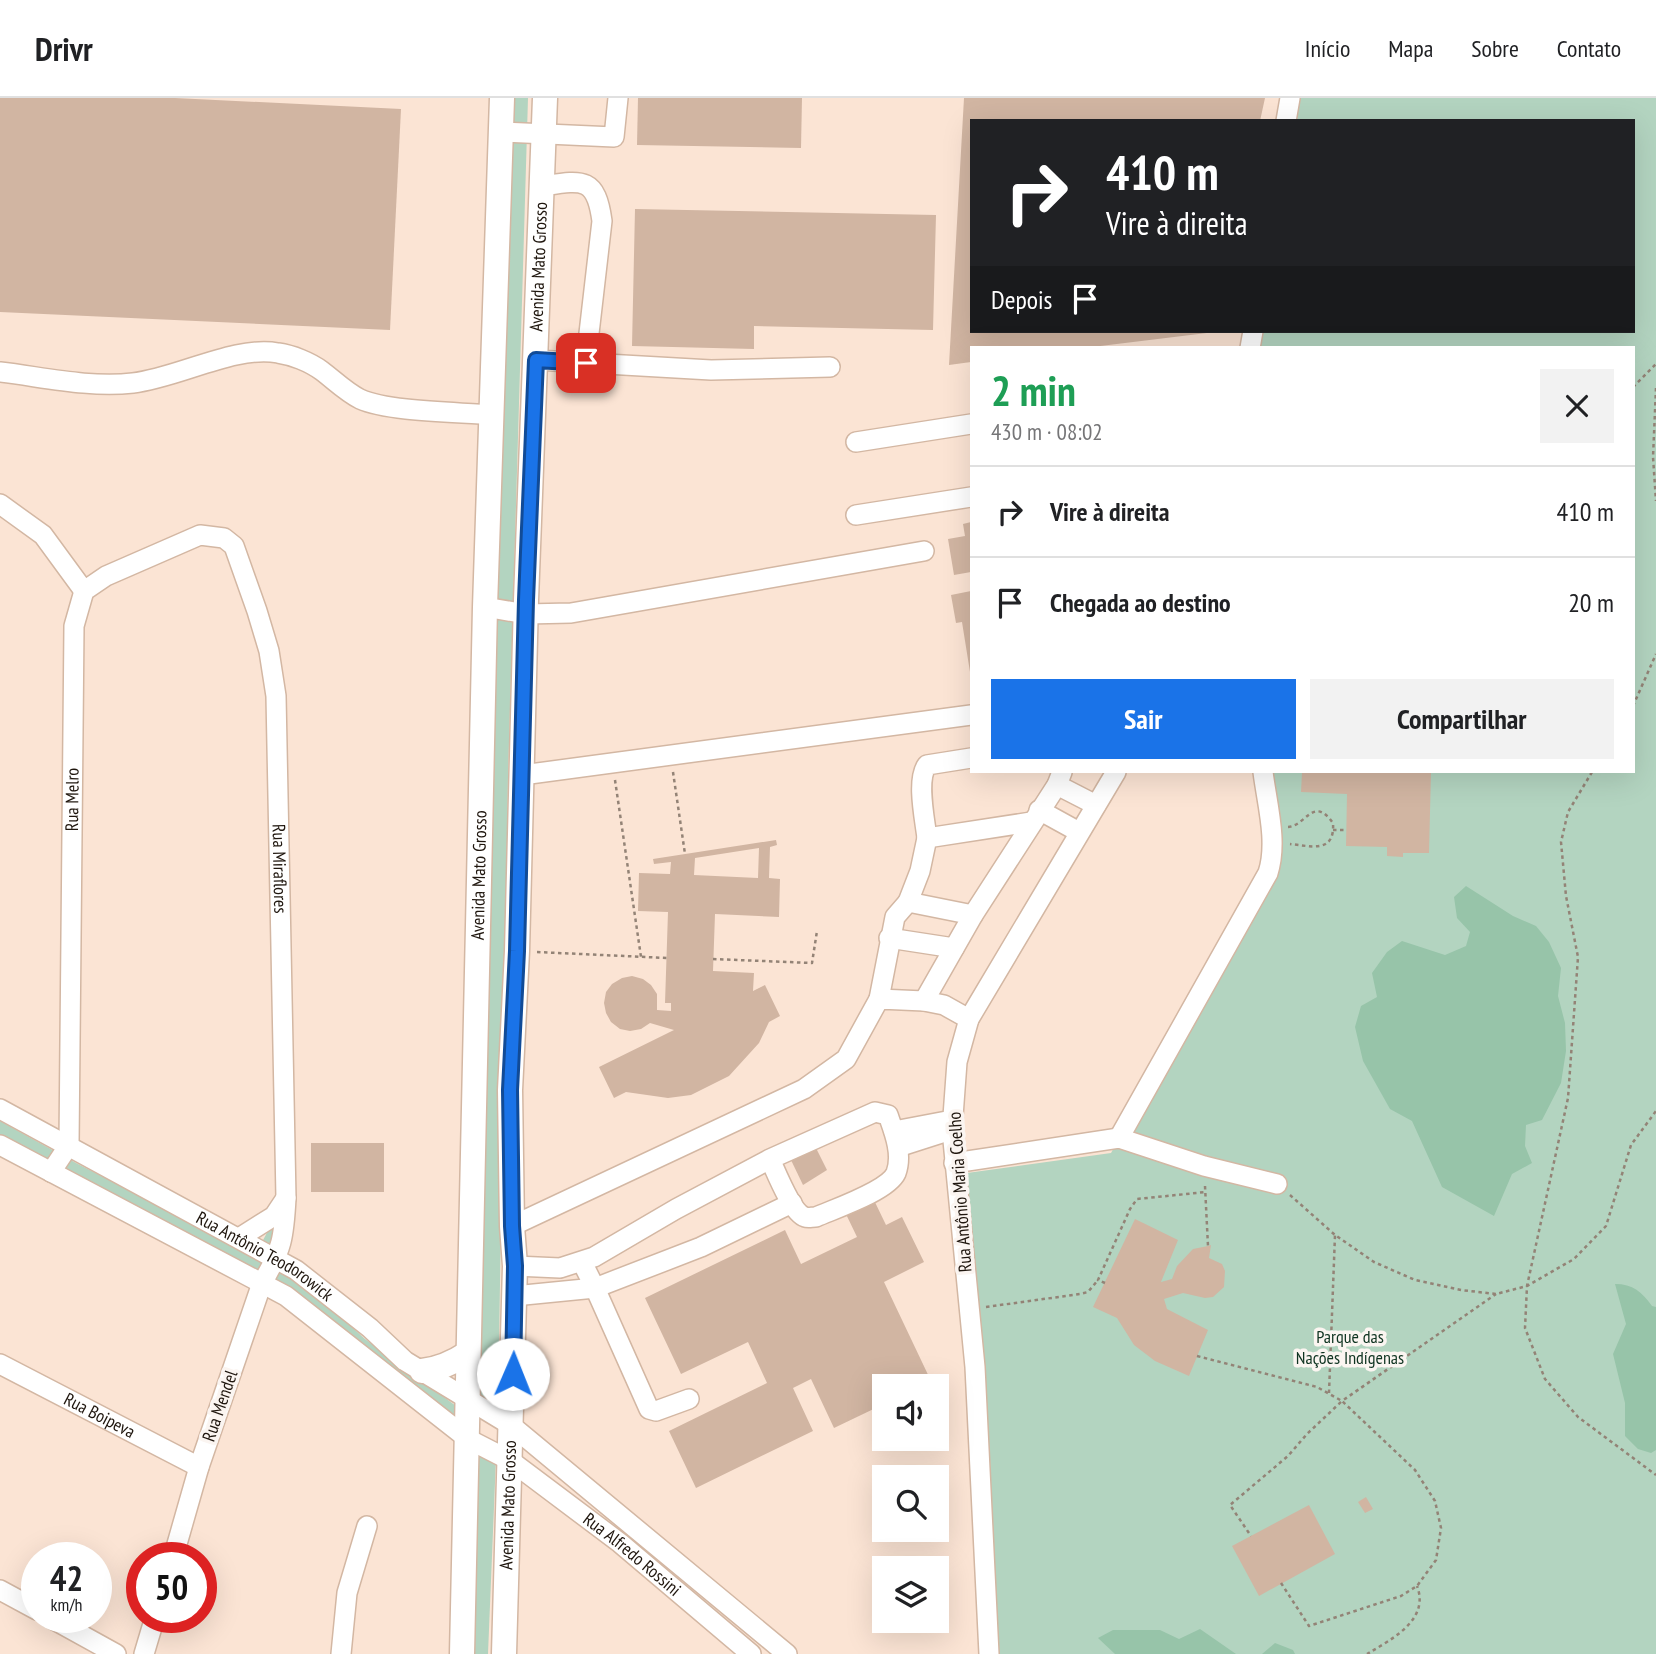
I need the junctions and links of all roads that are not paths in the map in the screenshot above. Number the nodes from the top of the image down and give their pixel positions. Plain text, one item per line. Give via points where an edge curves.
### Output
1 (502, 98) edge
2 (545, 98) edge
3 (618, 98) edge
4 (1290, 98) edge
5 (1286, 119) edge
6 (502, 132) junction
7 (544, 133) junction
8 (542, 186) junction
9 (588, 342) dead end
10 (536, 360) junction
11 (830, 367) dead end
12 (0, 372) edge
13 (492, 415) junction
14 (970, 424) edge
15 (856, 442) dead end
16 (970, 497) edge
17 (0, 504) edge
18 (856, 515) dead end
19 (924, 551) dead end
20 (84, 591) junction
21 (485, 607) junction
22 (526, 614) junction
23 (970, 715) edge
24 (970, 758) edge
25 (1115, 773) edge
26 (1263, 773) edge
27 (523, 775) junction
28 (1059, 778) edge
29 (1096, 804) junction
30 (1035, 816) junction
31 (1079, 832) junction
32 (927, 838) junction
33 (908, 902) junction
34 (973, 915) junction
35 (889, 938) junction
36 (954, 948) junction
37 (878, 999) junction
38 (924, 1001) junction
39 (969, 1019) junction
40 (475, 1055) junction
41 (510, 1090) junction
42 (0, 1109) edge
43 (952, 1125) junction
44 (1119, 1138) junction
45 (896, 1139) junction
46 (0, 1145) edge
47 (68, 1145) junction
48 (770, 1159) junction
49 (954, 1163) junction
50 (51, 1172) junction
51 (1278, 1184) road end
52 (286, 1198) junction
53 (792, 1203) junction
54 (512, 1226) junction
55 (239, 1238) junction
56 (277, 1259) junction
57 (582, 1262) junction
58 (515, 1266) junction
59 (262, 1283) junction
60 (596, 1288) junction
61 (514, 1296) junction
62 (370, 1328) junction
63 (328, 1329) junction
64 (468, 1353) junction
65 (0, 1364) edge
66 (422, 1371) junction
67 (467, 1399) junction
68 (690, 1399) dead end
69 (512, 1426) junction
70 (468, 1439) junction
71 (510, 1461) junction
72 (199, 1468) junction
73 (367, 1526) dead end
74 (178, 1542) edge
75 (0, 1590) edge
76 (21, 1601) edge
77 (78, 1633) edge
78 (150, 1633) edge
79 (116, 1654) edge
80 (144, 1654) edge
81 (341, 1654) edge
82 (462, 1654) edge
83 (504, 1654) edge
84 (751, 1654) edge
85 (787, 1654) edge
86 (989, 1654) edge

1 - 6 main road, Avenida Mato Grosso
2 - 7 main road, Avenida Mato Grosso
3 - 7 street via 614,137
4 - 5 street
6 - 7 street
6 - 13 main road, Avenida Mato Grosso
7 - 8 main road, Avenida Mato Grosso
8 - 9 street via 583,183 594,190 599,201 602,221
8 - 10 main road, Avenida Mato Grosso
10 - 11 street via 711,370
10 - 22 main road, Avenida Mato Grosso
12 - 13 street via 100,384 133,383 245,353 276,352 319,368 346,391 380,406
13 - 21 main road, Avenida Mato Grosso
14 - 15 street
16 - 18 street
17 - 20 street via 43,535
19 - 22 street via 571,613
20 - 47 street, Rua Melro via 74,626
20 - 52 street, Rua Miraflores via 106,576 200,535 224,538 234,546 269,651 276,696
21 - 22 street
21 - 40 main road, Avenida Mato Grosso
22 - 27 main road, Avenida Mato Grosso
23 - 27 street
24 - 32 street via 927,765 923,771
25 - 29 street, Rua Antônio Maria Coelho
26 - 44 street via 1271,835 1268,873
27 - 41 main road, Avenida Mato Grosso
28 - 29 street
28 - 30 street
29 - 31 street, Rua Antônio Maria Coelho
30 - 31 street
30 - 32 street
30 - 34 street
31 - 39 street, Rua Antônio Maria Coelho
32 - 33 street
33 - 34 street
33 - 35 street via 895,918
34 - 36 street
35 - 36 street
35 - 37 street
36 - 38 street
37 - 38 street
37 - 54 street via 846,1059 804,1089
38 - 39 street via 944,1004
39 - 43 street, Rua Antônio Maria Coelho via 957,1062
40 - 41 main road via 496,1062
40 - 64 main road, Avenida Mato Grosso
41 - 54 main road, Avenida Mato Grosso
42 - 47 street, Rua Antônio Teodorowick
43 - 45 street
43 - 49 street, Rua Antônio Maria Coelho
44 - 49 street
44 - 51 street
45 - 48 street via 888,1115 875,1112
45 - 53 street via 895,1173 884,1186 816,1217 801,1216
46 - 50 street, Rua Antônio Teodorowick
47 - 50 street
47 - 55 street, Rua Antônio Teodorowick
48 - 53 street
48 - 57 street
49 - 86 street, Rua Antônio Maria Coelho via 975,1367
50 - 59 street, Rua Antônio Teodorowick
52 - 55 street via 274,1216
52 - 56 street, Rua Miraflores via 285,1233
53 - 60 street via 701,1247
54 - 58 main road, Avenida Mato Grosso
55 - 56 street, Rua Antônio Teodorowick
56 - 59 street, Rua Mendel
56 - 62 street, Rua Antônio Teodorowick
57 - 58 street via 560,1268
57 - 60 street
58 - 61 main road, Avenida Mato Grosso
59 - 63 street, Rua Antônio Teodorowick
59 - 72 street, Rua Mendel
60 - 61 street
60 - 68 street via 649,1409 656,1411
61 - 69 main road, Avenida Mato Grosso
62 - 63 street via 352,1333
62 - 66 street, Rua Antônio Teodorowick
63 - 70 street, Rua Antônio Teodorowick
64 - 66 main road via 454,1363
64 - 67 main road, Avenida Mato Grosso
65 - 72 street, Rua Boipeva
66 - 67 street, Rua Antônio Teodorowick
67 - 69 street, Rua Antônio Teodorowick
67 - 70 main road, Avenida Mato Grosso
69 - 71 main road, Avenida Mato Grosso
69 - 85 street, Rua Antônio Teodorowick
70 - 71 street, Rua Antônio Teodorowick
70 - 82 main road, Avenida Mato Grosso
71 - 83 main road, Avenida Mato Grosso
71 - 84 street, Rua Alfredo Rossini via 620,1543
72 - 74 street, Rua Mendel
73 - 81 street via 347,1593
75 - 76 street
77 - 79 street
78 - 80 street

